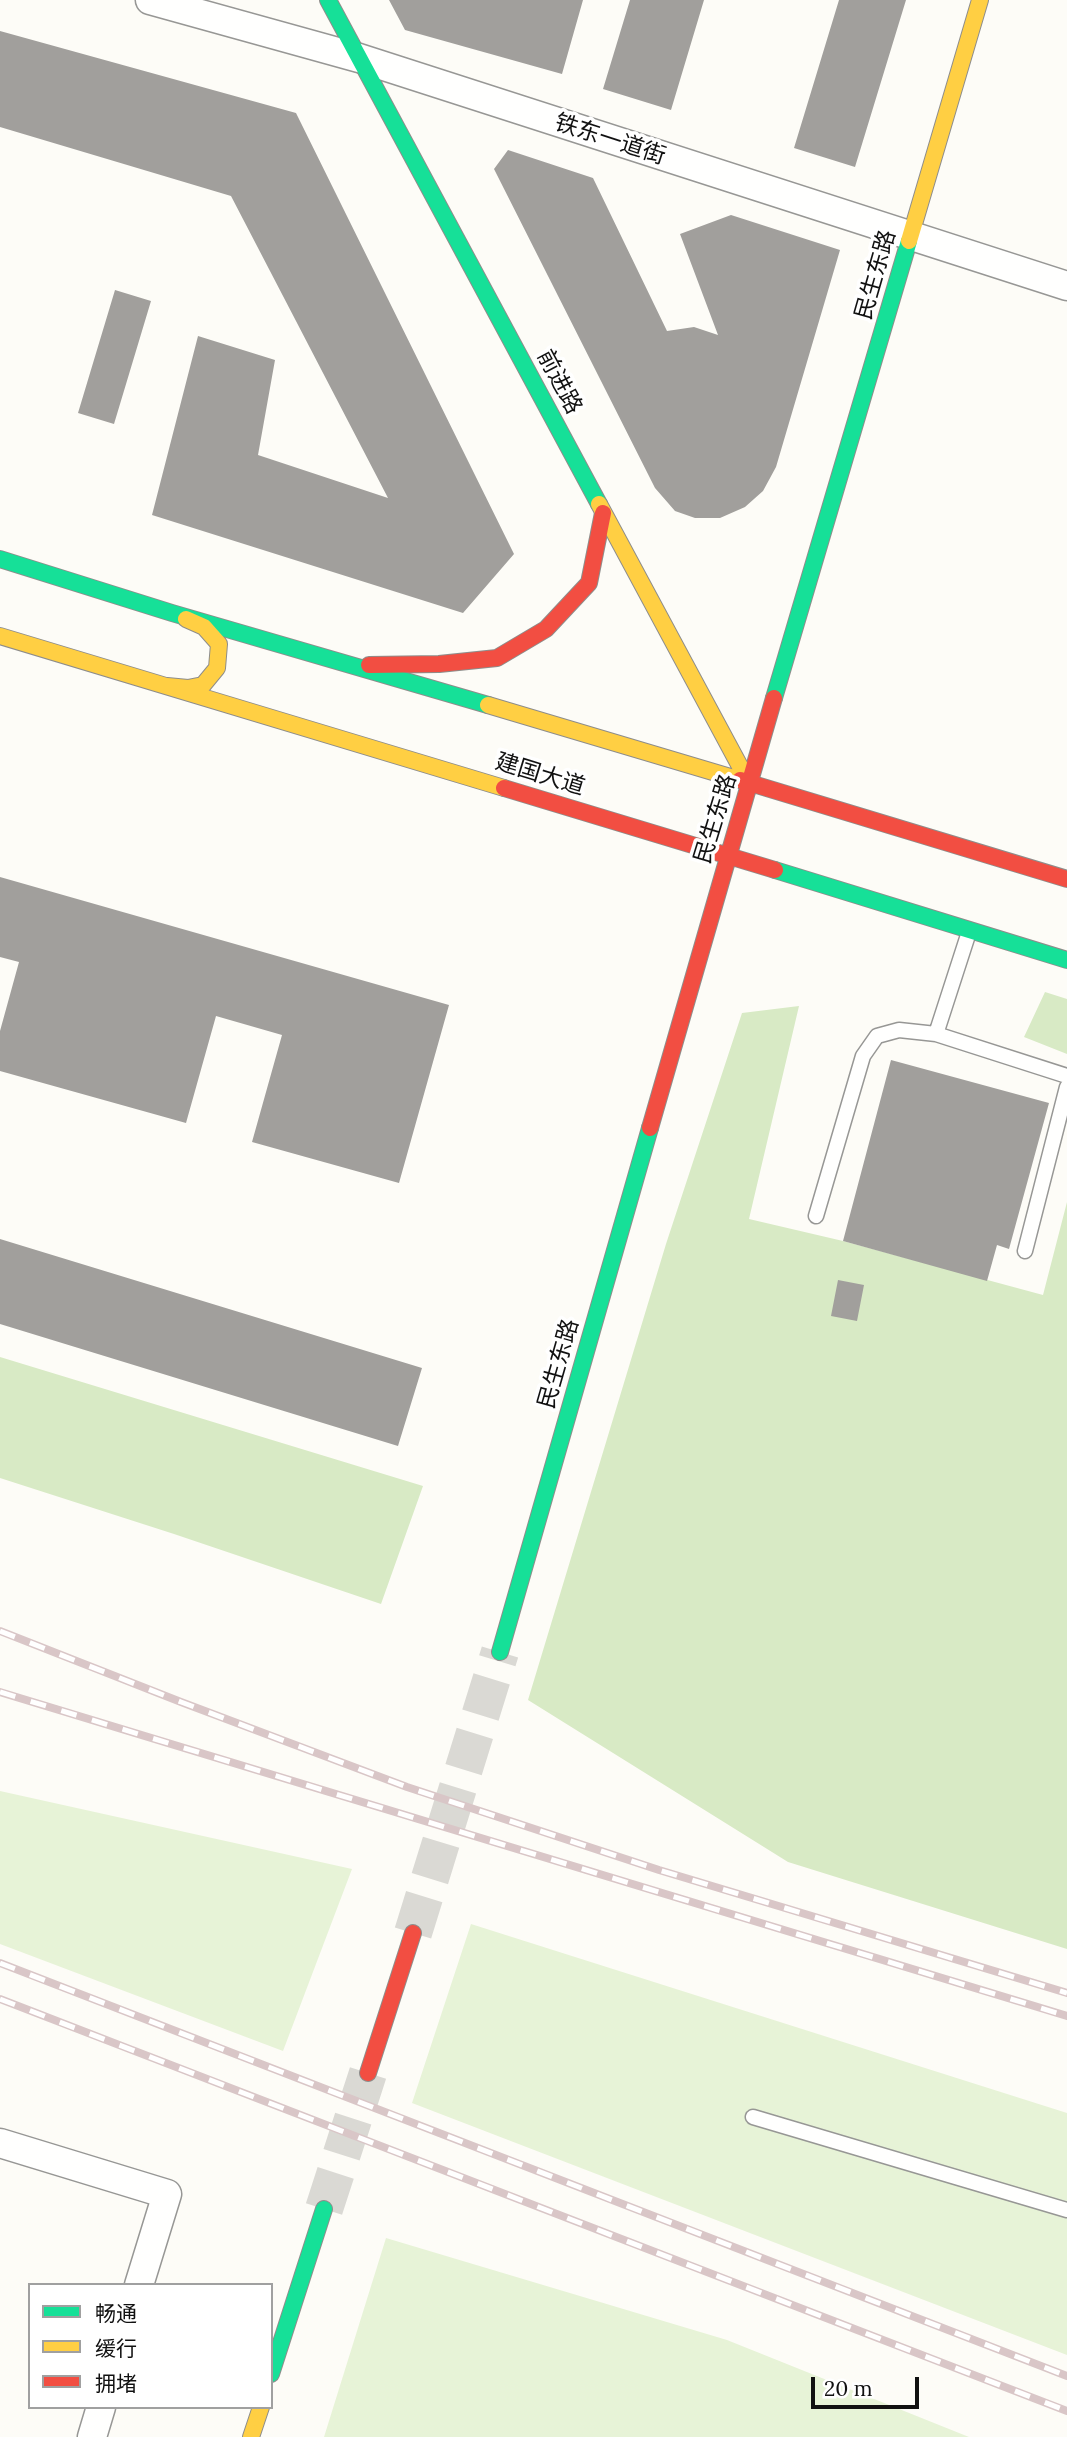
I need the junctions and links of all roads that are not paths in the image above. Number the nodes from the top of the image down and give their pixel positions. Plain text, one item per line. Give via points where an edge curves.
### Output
1 (150, 0) edge
2 (328, 0) edge
3 (980, 0) edge
4 (359, 58) junction
5 (910, 237) junction
6 (1067, 286) edge
7 (603, 513) junction
8 (0, 559) edge
9 (172, 613) junction
10 (0, 636) edge
11 (357, 665) junction
12 (162, 685) junction
13 (750, 785) junction
14 (728, 855) junction
15 (1067, 879) edge
16 (969, 930) junction
17 (1067, 960) edge
18 (936, 1034) junction
19 (1067, 1076) edge
20 (1067, 1087) edge
21 (816, 1216) dead end
22 (1025, 1251) dead end
23 (500, 1652) tunnel mouth
24 (413, 1933) tunnel mouth
25 (368, 2073) tunnel mouth
26 (753, 2117) dead end
27 (0, 2143) edge
28 (324, 2209) tunnel mouth
29 (1067, 2210) edge
30 (140, 2283) edge
31 (273, 2369) edge
32 (100, 2409) edge
33 (260, 2409) edge
34 (92, 2437) edge
35 (251, 2437) edge

1 - 4 street, 铁东一道街
2 - 4 main road, 前进路
3 - 5 main road, 民生东路
4 - 5 street, 铁东一道街
4 - 7 main road, 前进路
5 - 6 street, 铁东一道街
5 - 13 main road, 民生东路
7 - 11 main road via 589,583 546,629 497,658
7 - 13 main road, 前进路
8 - 9 main road
9 - 11 main road
9 - 12 main road via 204,627 219,644 217,668 202,685
10 - 12 main road, 建国大道
11 - 13 main road
12 - 14 main road, 建国大道
13 - 14 main road, 民生东路
13 - 15 main road
14 - 16 main road, 建国大道
14 - 23 main road, 民生东路
16 - 17 main road, 建国大道
16 - 18 lane
18 - 19 lane
18 - 21 lane via 899,1030 877,1036 863,1056
20 - 22 lane
24 - 25 main road
26 - 29 lane
27 - 30 street via 167,2194
28 - 31 main road
32 - 34 street
33 - 35 main road

